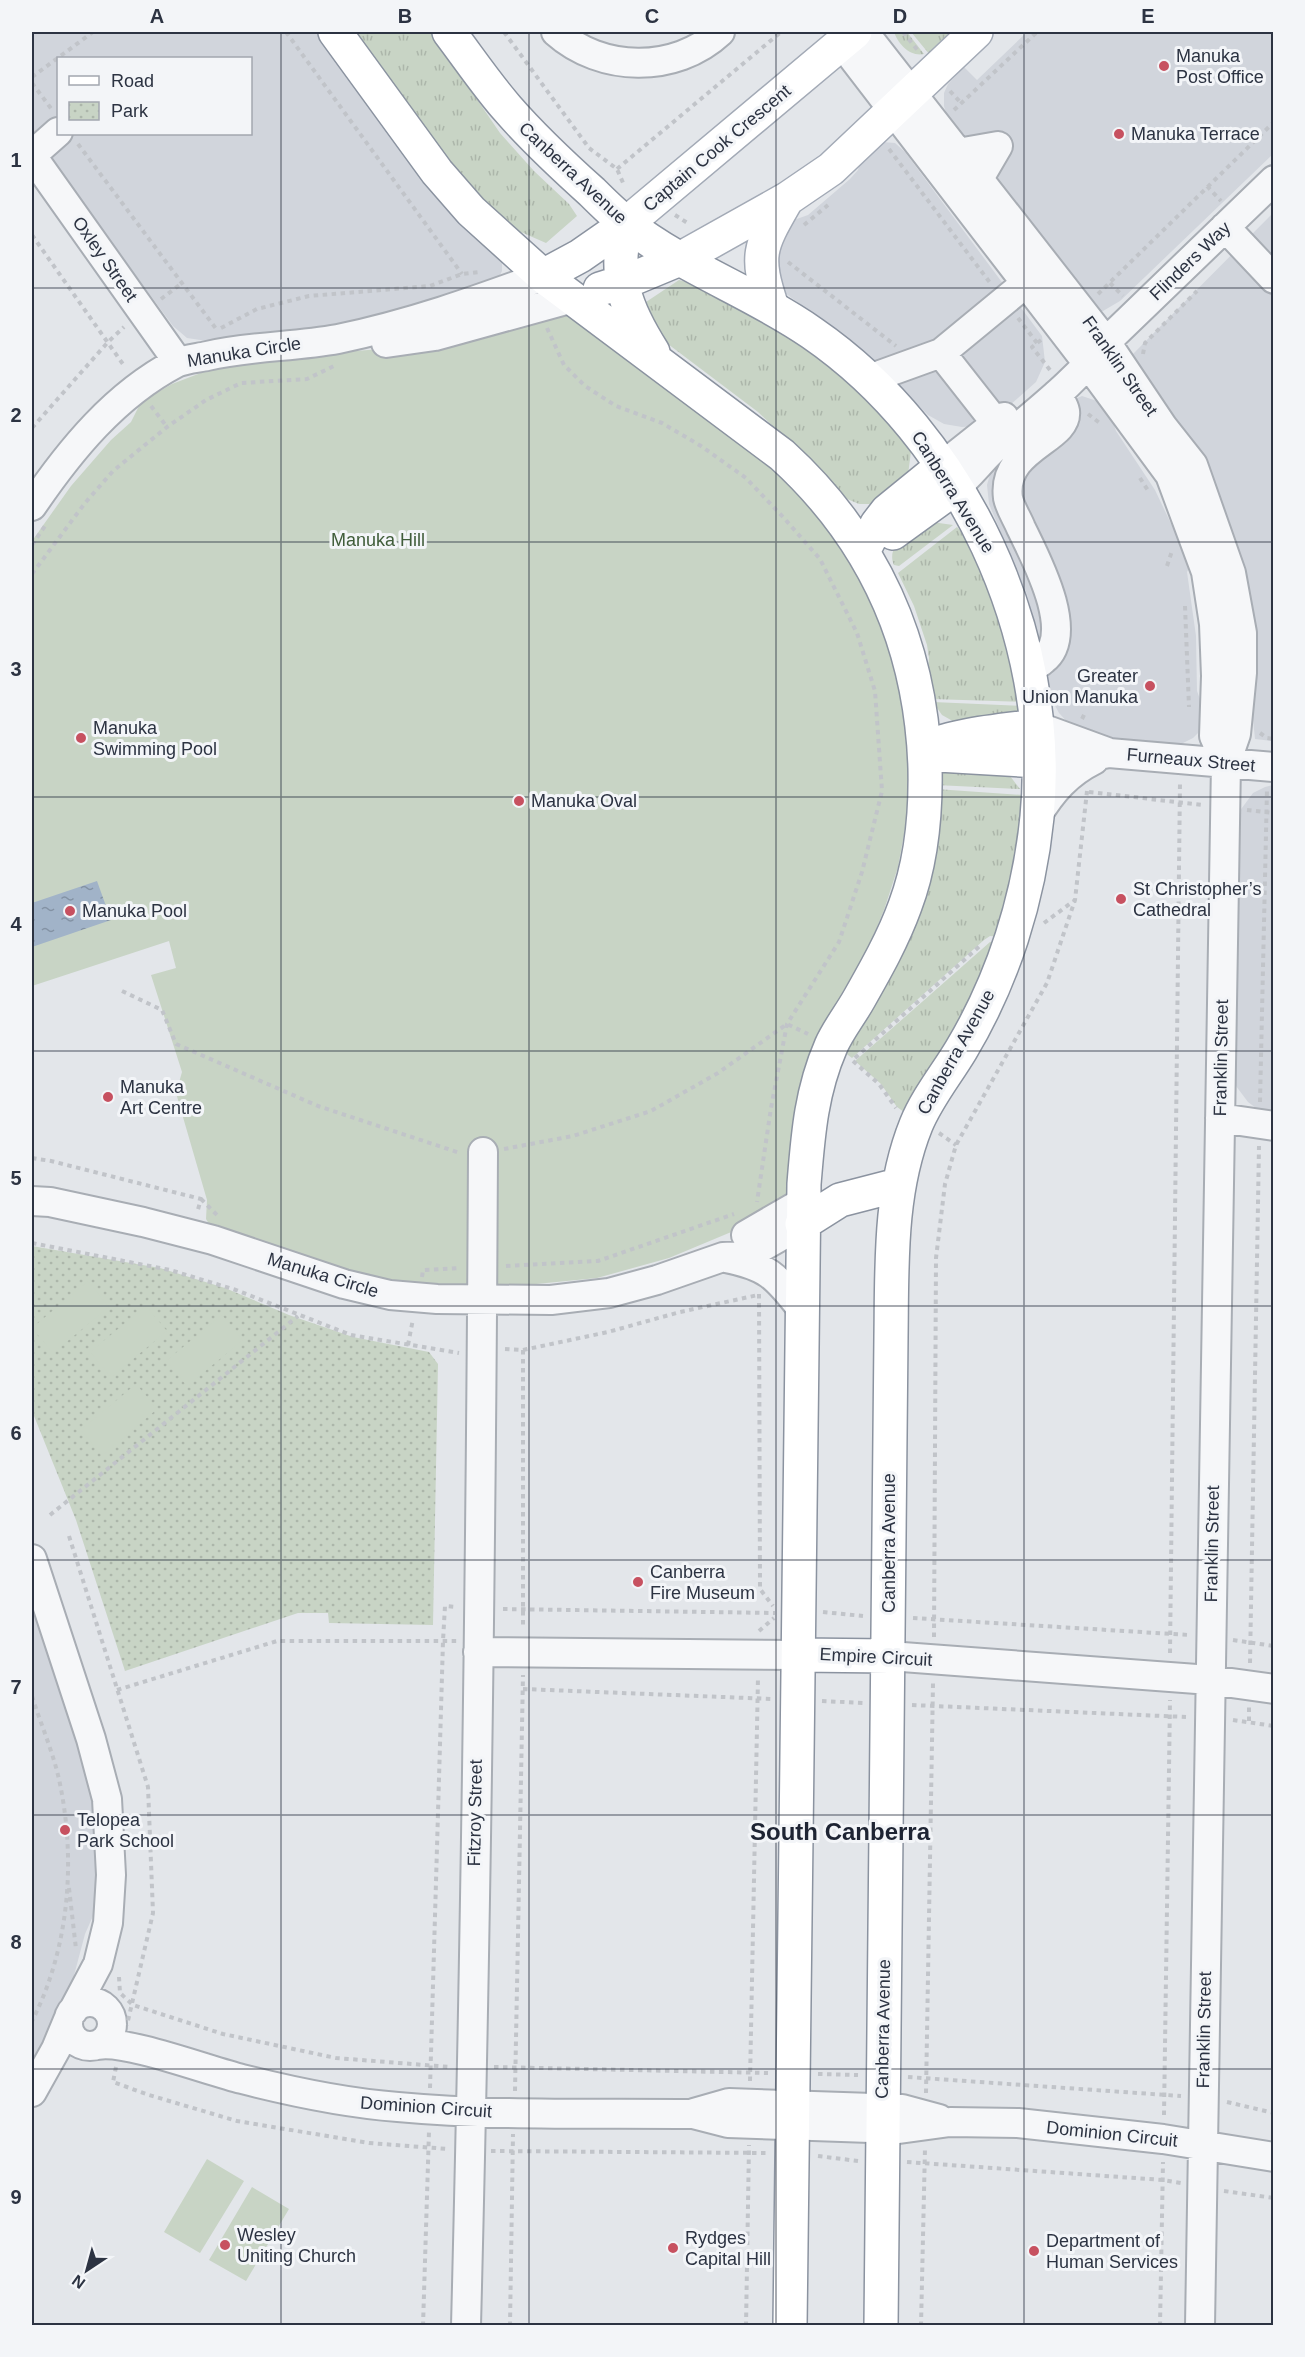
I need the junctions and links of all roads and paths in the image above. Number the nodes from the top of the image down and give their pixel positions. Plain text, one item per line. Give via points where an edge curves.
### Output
1 (93, 32) edge
2 (286, 32) edge
3 (334, 32) edge
4 (449, 32) edge
5 (504, 32) edge
6 (556, 32) edge
7 (720, 32) edge
8 (781, 32) edge
9 (852, 32) edge
10 (976, 32) edge
11 (1037, 32) edge
12 (59, 57) edge
13 (57, 59) edge
14 (32, 77) edge
15 (32, 83) edge
16 (903, 103) junction
17 (956, 109) dead end
18 (57, 118) edge
19 (1274, 122) edge
20 (68, 137) edge
21 (885, 145) dead end
22 (958, 153) junction
23 (32, 155) edge
24 (617, 169) junction
25 (1274, 180) edge
26 (972, 192) junction
27 (787, 199) junction
28 (619, 206) junction
29 (1225, 227) junction
30 (32, 235) edge
31 (680, 259) junction
32 (785, 260) dead end
33 (520, 267) junction
34 (462, 274) junction
35 (1274, 279) edge
36 (182, 283) junction
37 (621, 283) junction
38 (1026, 283) junction
39 (1099, 293) dead end
40 (573, 298) junction
41 (1005, 302) junction
42 (772, 306) junction
43 (142, 312) junction
44 (536, 330) dead end
45 (221, 341) junction
46 (108, 342) junction
47 (1106, 342) junction
48 (1037, 343) dead end
49 (1032, 347) dead end
50 (340, 351) junction
51 (928, 357) junction
52 (1084, 358) junction
53 (178, 362) junction
54 (661, 364) junction
55 (869, 379) junction
56 (242, 383) junction
57 (1058, 386) junction
58 (139, 388) junction
59 (167, 427) junction
60 (32, 428) edge
61 (1106, 428) dead end
62 (1001, 430) junction
63 (1136, 472) dead end
64 (948, 478) junction
65 (1154, 500) dead end
66 (32, 506) edge
67 (1026, 538) junction
68 (1177, 547) dead end
69 (863, 553) junction
70 (993, 555) junction
71 (1178, 558) dead end
72 (32, 573) edge
73 (1185, 601) dead end
74 (1027, 669) junction
75 (1190, 714) dead end
76 (1036, 726) junction
77 (1267, 738) dead end
78 (1274, 739) edge
79 (924, 752) junction
80 (1108, 754) junction
81 (1038, 760) junction
82 (1226, 763) junction
83 (1274, 767) edge
84 (1274, 813) edge
85 (1037, 816) junction
86 (1075, 900) junction
87 (1042, 925) dead end
88 (984, 943) dead end
89 (122, 992) dead end
90 (787, 1024) junction
91 (852, 1060) dead end
92 (1220, 1118) junction
93 (1266, 1125) edge
94 (483, 1152) junction
95 (32, 1158) edge
96 (898, 1185) junction
97 (32, 1201) edge
98 (757, 1206) dead end
99 (736, 1213) dead end
100 (802, 1213) junction
101 (191, 1234) junction
102 (723, 1257) junction
103 (483, 1267) junction
104 (423, 1270) dead end
105 (758, 1295) dead end
106 (483, 1300) junction
107 (801, 1308) junction
108 (298, 1316) dead end
109 (524, 1350) dead end
110 (50, 1515) dead end
111 (32, 1559) edge
112 (478, 1609) junction
113 (524, 1609) junction
114 (787, 1611) junction
115 (868, 1616) dead end
116 (934, 1618) junction
117 (1171, 1634) junction
118 (1211, 1637) junction
119 (443, 1641) junction
120 (1250, 1642) junction
121 (1274, 1646) edge
122 (478, 1647) junction
123 (524, 1653) junction
124 (758, 1654) junction
125 (799, 1654) junction
126 (889, 1656) junction
127 (933, 1660) junction
128 (1170, 1677) junction
129 (1210, 1680) junction
130 (1261, 1687) edge
131 (117, 1689) dead end
132 (523, 1689) junction
133 (32, 1696) edge
134 (758, 1699) junction
135 (798, 1700) junction
136 (888, 1704) junction
137 (933, 1706) junction
138 (1170, 1716) junction
139 (1249, 1721) dead end
140 (68, 1883) junction
141 (99, 1960) junction
142 (109, 2013) junction
143 (70, 2015) junction
144 (32, 2020) edge
145 (97, 2045) junction
146 (165, 2057) junction
147 (431, 2066) junction
148 (472, 2067) junction
149 (517, 2068) junction
150 (750, 2073) junction
151 (882, 2076) junction
152 (926, 2077) junction
153 (113, 2082) dead end
154 (32, 2092) edge
155 (1164, 2094) junction
156 (1203, 2097) junction
157 (429, 2109) junction
158 (472, 2111) junction
159 (513, 2112) junction
160 (1274, 2113) edge
161 (750, 2114) junction
162 (794, 2114) junction
163 (882, 2132) junction
164 (1163, 2139) junction
165 (1202, 2144) junction
166 (428, 2148) junction
167 (470, 2151) junction
168 (512, 2151) junction
169 (749, 2153) junction
170 (1274, 2157) edge
171 (925, 2163) junction
172 (1162, 2180) junction
173 (423, 2325) edge
174 (466, 2325) edge
175 (510, 2325) edge
176 (746, 2325) edge
177 (790, 2325) edge
178 (881, 2325) edge
179 (921, 2325) edge
180 (1160, 2325) edge
181 (1200, 2325) edge

1 - 12 path
2 - 34 path
3 - 33 main road via 454,193
4 - 28 main road, Canberra Avenue via 506,107 544,148
5 - 24 path via 589,148
6 - 7 street via 594,56 623,63 682,55
8 - 24 path
9 - 16 street, Franklin Street via 853,58
9 - 28 main road, Captain Cook Crescent
10 - 16 main road
11 - 17 path
13 - 14 path
15 - 18 path
16 - 22 street, Franklin Street
16 - 26 street, Franklin Street
16 - 27 main road via 831,169
19 - 39 path
20 - 23 street
20 - 36 path
21 - 41 path
22 - 26 street, Franklin Street
22 - 26 street via 998,146
23 - 43 street, Oxley Street
24 - 28 path
25 - 29 street, Flinders Way
26 - 38 street, Franklin Street
26 - 47 street, Franklin Street
27 - 31 main road
27 - 42 main road via 761,250 760,267
28 - 31 main road, Canberra Avenue
28 - 33 main road, Captain Cook Crescent via 580,256
28 - 37 main road
29 - 35 street
29 - 47 street, Flinders Way
30 - 46 path
31 - 37 main road, Manuka Circle
31 - 42 main road, Canberra Avenue
32 - 51 path
33 - 34 path
33 - 40 main road
33 - 50 street, Manuka Circle via 455,309
34 - 45 path via 430,286 309,296 257,309
36 - 43 path
36 - 45 path
37 - 40 main road, Manuka Circle
37 - 54 main road via 635,323
38 - 41 street
38 - 52 street, Franklin Street
40 - 50 street, Manuka Circle via 435,336
40 - 54 main road
41 - 48 path
41 - 51 street
42 - 55 main road, Canberra Avenue
43 - 46 path
43 - 53 street, Oxley Street
44 - 90 path via 547,328 564,365 585,386 616,406 662,423 746,478 820,559 857,633 875,691 882,791 839,942
45 - 50 street, Manuka Circle
45 - 53 street, Manuka Circle
45 - 56 path
46 - 58 path
46 - 60 path
47 - 52 street, Flinders Way
47 - 82 street, Franklin Street via 1193,465 1231,573 1242,633 1242,673 1236,734
49 - 57 path
50 - 56 path via 308,379
51 - 55 street
51 - 62 street
52 - 57 street, Flinders Way
52 - 82 street, Franklin Street via 1170,476 1206,572 1216,676 1214,736
53 - 58 street, Manuka Circle
54 - 69 main road via 795,466 829,503
55 - 64 main road, Canberra Avenue via 917,432
56 - 59 path via 206,400
57 - 61 path
57 - 62 street, Flinders Way
57 - 67 street via 1064,419 1014,465 1008,478 1008,500
58 - 59 path
58 - 66 street, Manuka Circle via 98,421
59 - 72 path via 112,471
62 - 64 street, Flinders Way via 967,478
63 - 65 path
64 - 69 main road
64 - 70 main road, Canberra Avenue
67 - 70 street
67 - 74 street via 1048,588 1057,633 1044,660
68 - 71 path
69 - 79 main road via 895,614 910,660
70 - 74 main road, Canberra Avenue via 1017,620
73 - 75 path
74 - 76 main road, Canberra Avenue
76 - 79 main road via 951,739
76 - 80 street, Furneaux Street
76 - 81 main road, Canberra Avenue
77 - 78 path
79 - 81 main road
79 - 100 main road via 926,811 916,871 893,936 831,1045 811,1107
80 - 81 street, Furneaux Street
80 - 82 street, Furneaux Street
80 - 85 street, Furneaux Street via 1066,776
81 - 85 main road, Canberra Avenue
82 - 83 street, Furneaux Street
82 - 92 street, Franklin Street
84 - 93 path via 1267,813
85 - 96 main road, Canberra Avenue via 1024,893 1009,945 962,1049 917,1121
86 - 87 path
86 - 116 path via 1047,983 956,1145 945,1184 936,1258
86 - 117 path via 1088,792 1179,802
88 - 91 path
89 - 94 path via 162,1010 176,1044 318,1106 456,1153
90 - 94 path via 718,1073 651,1112 573,1136
90 - 98 path
92 - 93 street
92 - 118 street, Franklin Street
93 - 120 path
94 - 103 street, Fitzroy Street
95 - 101 path via 201,1199
96 - 100 main road via 856,1179 840,1184
96 - 126 main road, Canberra Avenue via 891,1285
97 - 101 street, Manuka Circle
99 - 103 path via 598,1261
100 - 102 street, Manuka Circle via 746,1235
100 - 107 main road
101 - 106 street, Manuka Circle via 390,1295
102 - 106 street, Manuka Circle via 609,1293 551,1300
102 - 107 street via 761,1268
103 - 104 path
103 - 106 street, Fitzroy Street
105 - 114 path via 760,1589 775,1608
106 - 112 street, Fitzroy Street
107 - 114 main road
108 - 110 path
109 - 113 path
111 - 141 street via 107,1799 111,1901
112 - 113 path
112 - 119 path via 445,1606
112 - 122 street, Fitzroy Street
113 - 114 path
113 - 123 path
114 - 115 path
114 - 124 path via 759,1631
114 - 125 main road
116 - 117 path
116 - 127 path
117 - 118 path
117 - 128 path
118 - 120 path
118 - 129 street, Franklin Street
119 - 122 path
119 - 131 path via 277,1641
119 - 147 path
120 - 121 path
120 - 130 path
122 - 123 street, Empire Circuit
122 - 148 street, Fitzroy Street
123 - 124 street, Empire Circuit
123 - 132 path
124 - 125 street, Empire Circuit
124 - 134 path
125 - 126 main road, Empire Circuit
125 - 135 main road
126 - 127 street, Empire Circuit
126 - 136 main road, Canberra Avenue
127 - 128 street, Empire Circuit
127 - 137 path
128 - 129 street, Empire Circuit
128 - 138 path
129 - 130 street, Empire Circuit
129 - 156 street, Franklin Street
130 - 139 path
132 - 134 path
132 - 149 path
133 - 140 path via 59,1781 68,1832
134 - 135 path
134 - 150 path
135 - 136 path
135 - 162 main road
136 - 137 path
136 - 151 main road, Canberra Avenue
137 - 138 path
137 - 152 path
138 - 155 path
140 - 141 path via 76,1953
140 - 144 path via 61,1933 45,1992
141 - 142 street via 102,2000
141 - 143 street
141 - 147 path via 119,1960 120,1993 133,2005 223,2034 336,2058
142 - 143 street via 90,2002
142 - 145 street via 111,2032
142 - 146 street, Dominion Circuit via 124,2034
143 - 145 street via 69,2029 75,2041 84,2046
143 - 154 street
145 - 146 street, Dominion Circuit via 121,2046
146 - 157 street, Dominion Circuit via 299,2093
147 - 148 path
147 - 157 path
148 - 149 path
148 - 158 street, Fitzroy Street
149 - 150 path
149 - 159 path
150 - 161 path
150 - 162 path
151 - 152 path
151 - 162 path
151 - 163 main road, Canberra Avenue
152 - 155 path
153 - 166 path via 237,2121 369,2143
155 - 156 path
155 - 164 path
156 - 160 path
156 - 165 street, Franklin Street
157 - 158 street, Dominion Circuit
157 - 166 path
158 - 159 street, Dominion Circuit
158 - 167 street, Fitzroy Street
159 - 161 street, Dominion Circuit via 693,2114 728,2123
159 - 168 path
161 - 162 street, Dominion Circuit
161 - 169 path
162 - 163 street, Dominion Circuit
162 - 163 path via 867,2162
162 - 169 path
162 - 177 main road
163 - 164 street, Dominion Circuit via 902,2109 950,2122 1018,2123
163 - 171 path
163 - 178 main road, Canberra Avenue
164 - 165 street, Dominion Circuit
164 - 172 path
165 - 170 street, Dominion Circuit
165 - 181 street, Franklin Street
166 - 167 path
166 - 173 path
167 - 168 path
167 - 174 street, Fitzroy Street
168 - 169 path
168 - 175 path
169 - 176 path
171 - 172 path
171 - 179 path
172 - 180 path

